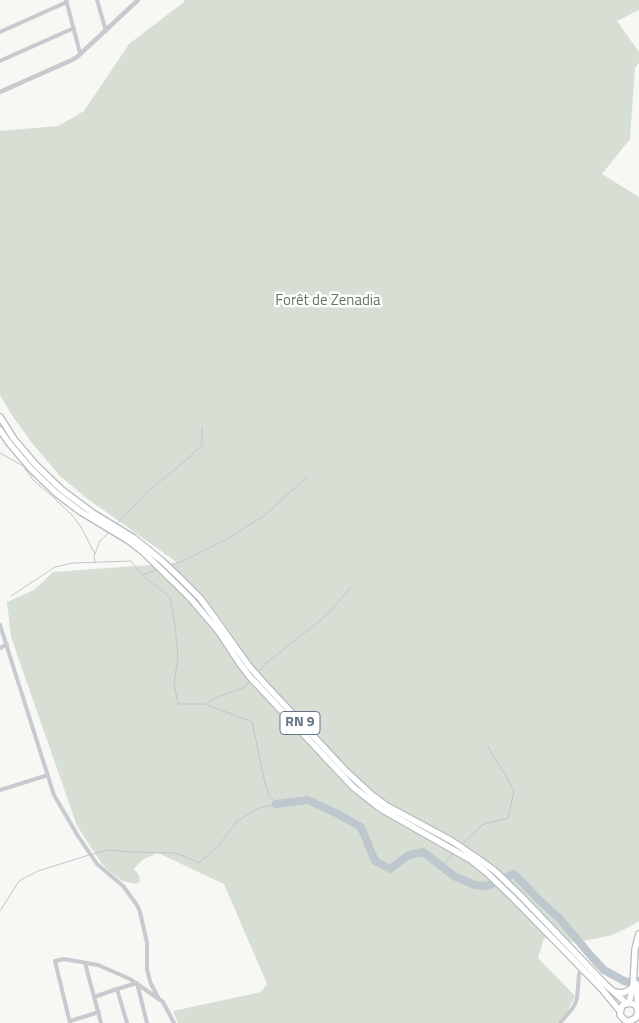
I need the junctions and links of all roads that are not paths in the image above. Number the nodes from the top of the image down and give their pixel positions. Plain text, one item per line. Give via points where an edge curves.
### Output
1 (97, 0) edge
2 (130, 0) edge
3 (138, 0) edge
4 (67, 1) edge
5 (132, 6) junction
6 (74, 28) junction
7 (106, 31) junction
8 (0, 32) edge
9 (80, 53) junction
10 (0, 61) edge
11 (0, 92) edge
12 (0, 417) edge
13 (0, 430) edge
14 (0, 625) edge
15 (7, 644) junction
16 (0, 648) edge
17 (48, 775) junction
18 (1, 789) edge
19 (639, 934) edge
20 (85, 963) junction
21 (583, 966) junction
22 (635, 968) junction
23 (137, 983) junction
24 (633, 986) junction
25 (117, 989) junction
26 (612, 990) junction
27 (94, 997) junction
28 (159, 999) junction
29 (628, 1003) junction
30 (638, 1010) edge
31 (620, 1011) junction
32 (98, 1012) junction
33 (70, 1022) edge
34 (630, 1022) edge
35 (101, 1023) edge
36 (127, 1023) edge
37 (147, 1023) edge
38 (174, 1023) edge
39 (560, 1023) edge

1 - 7 street
2 - 5 street
3 - 5 street
4 - 6 street
4 - 8 street
5 - 7 street
6 - 9 street
6 - 10 street
7 - 9 street
9 - 11 street via 72,60
12 - 21 main road, RN 9 via 36,466 62,490 134,538 178,575 200,598 249,666 346,772 387,806 480,860 520,895
13 - 21 main road, RN 9 via 31,469 57,494 129,541 176,584 213,625 250,677 353,787 387,813 471,860
14 - 15 street
15 - 16 street
15 - 17 street
17 - 18 street
17 - 28 street via 54,795 97,864 123,886 137,905 147,943 147,970
19 - 22 main road
20 - 23 street via 98,965
20 - 27 street
20 - 33 street via 64,959 55,961
21 - 26 main road, RN 9
21 - 31 main road, RN 9
21 - 39 street via 577,998
22 - 24 main road
22 - 30 main road
23 - 25 street
23 - 28 street
23 - 37 street
24 - 26 main road via 624,993
24 - 29 main road
25 - 27 street
25 - 36 street
26 - 29 main road, RN 9
27 - 32 street
28 - 38 street
29 - 30 main road
29 - 31 main road
30 - 34 main road via 636,1018
31 - 34 main road via 622,1018
32 - 33 street
32 - 35 street

